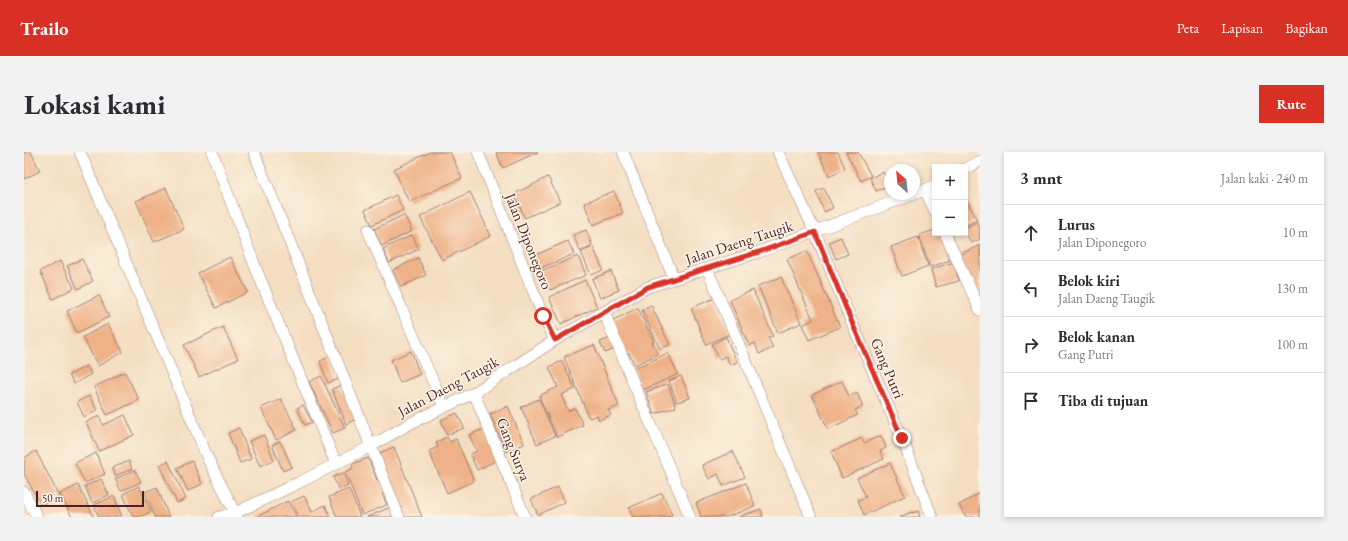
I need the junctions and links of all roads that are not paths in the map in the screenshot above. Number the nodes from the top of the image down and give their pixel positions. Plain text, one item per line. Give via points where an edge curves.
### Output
1 (80, 152) edge
2 (212, 152) edge
3 (254, 152) edge
4 (478, 152) edge
5 (623, 152) edge
6 (778, 152) edge
7 (980, 161) edge
8 (968, 167) edge
9 (930, 188) edge
10 (933, 200) edge
11 (368, 230) dead end
12 (815, 232) junction
13 (946, 236) edge
14 (707, 268) junction
15 (674, 279) junction
16 (980, 310) edge
17 (604, 313) junction
18 (555, 340) junction
19 (474, 393) junction
20 (444, 407) junction
21 (371, 446) junction
22 (336, 464) junction
23 (24, 492) edge
24 (236, 515) edge
25 (37, 517) edge
26 (219, 517) edge
27 (399, 517) edge
28 (525, 517) edge
29 (690, 517) edge
30 (811, 517) edge
31 (932, 517) edge

1 - 24 street via 208,460
2 - 22 street via 255,266
3 - 21 street
4 - 18 street, Jalan Diponegoro via 543,316
5 - 15 street
6 - 12 street, Gang Putri
7 - 8 street
9 - 10 street
9 - 12 street, Jalan Daeng Taugik
11 - 20 street
12 - 14 street, Jalan Daeng Taugik
12 - 31 street, Gang Putri via 902,438
13 - 16 street
14 - 15 street, Jalan Daeng Taugik
14 - 30 street
15 - 17 street, Jalan Daeng Taugik via 648,287
17 - 18 street, Jalan Daeng Taugik
17 - 29 street
18 - 19 street, Jalan Daeng Taugik
19 - 20 street, Jalan Daeng Taugik
19 - 28 street, Gang Surya
20 - 21 street, Jalan Daeng Taugik
21 - 22 street, Jalan Daeng Taugik
21 - 27 street
22 - 24 street, Jalan Daeng Taugik
23 - 25 street
24 - 26 street, Jalan Daeng Taugik

